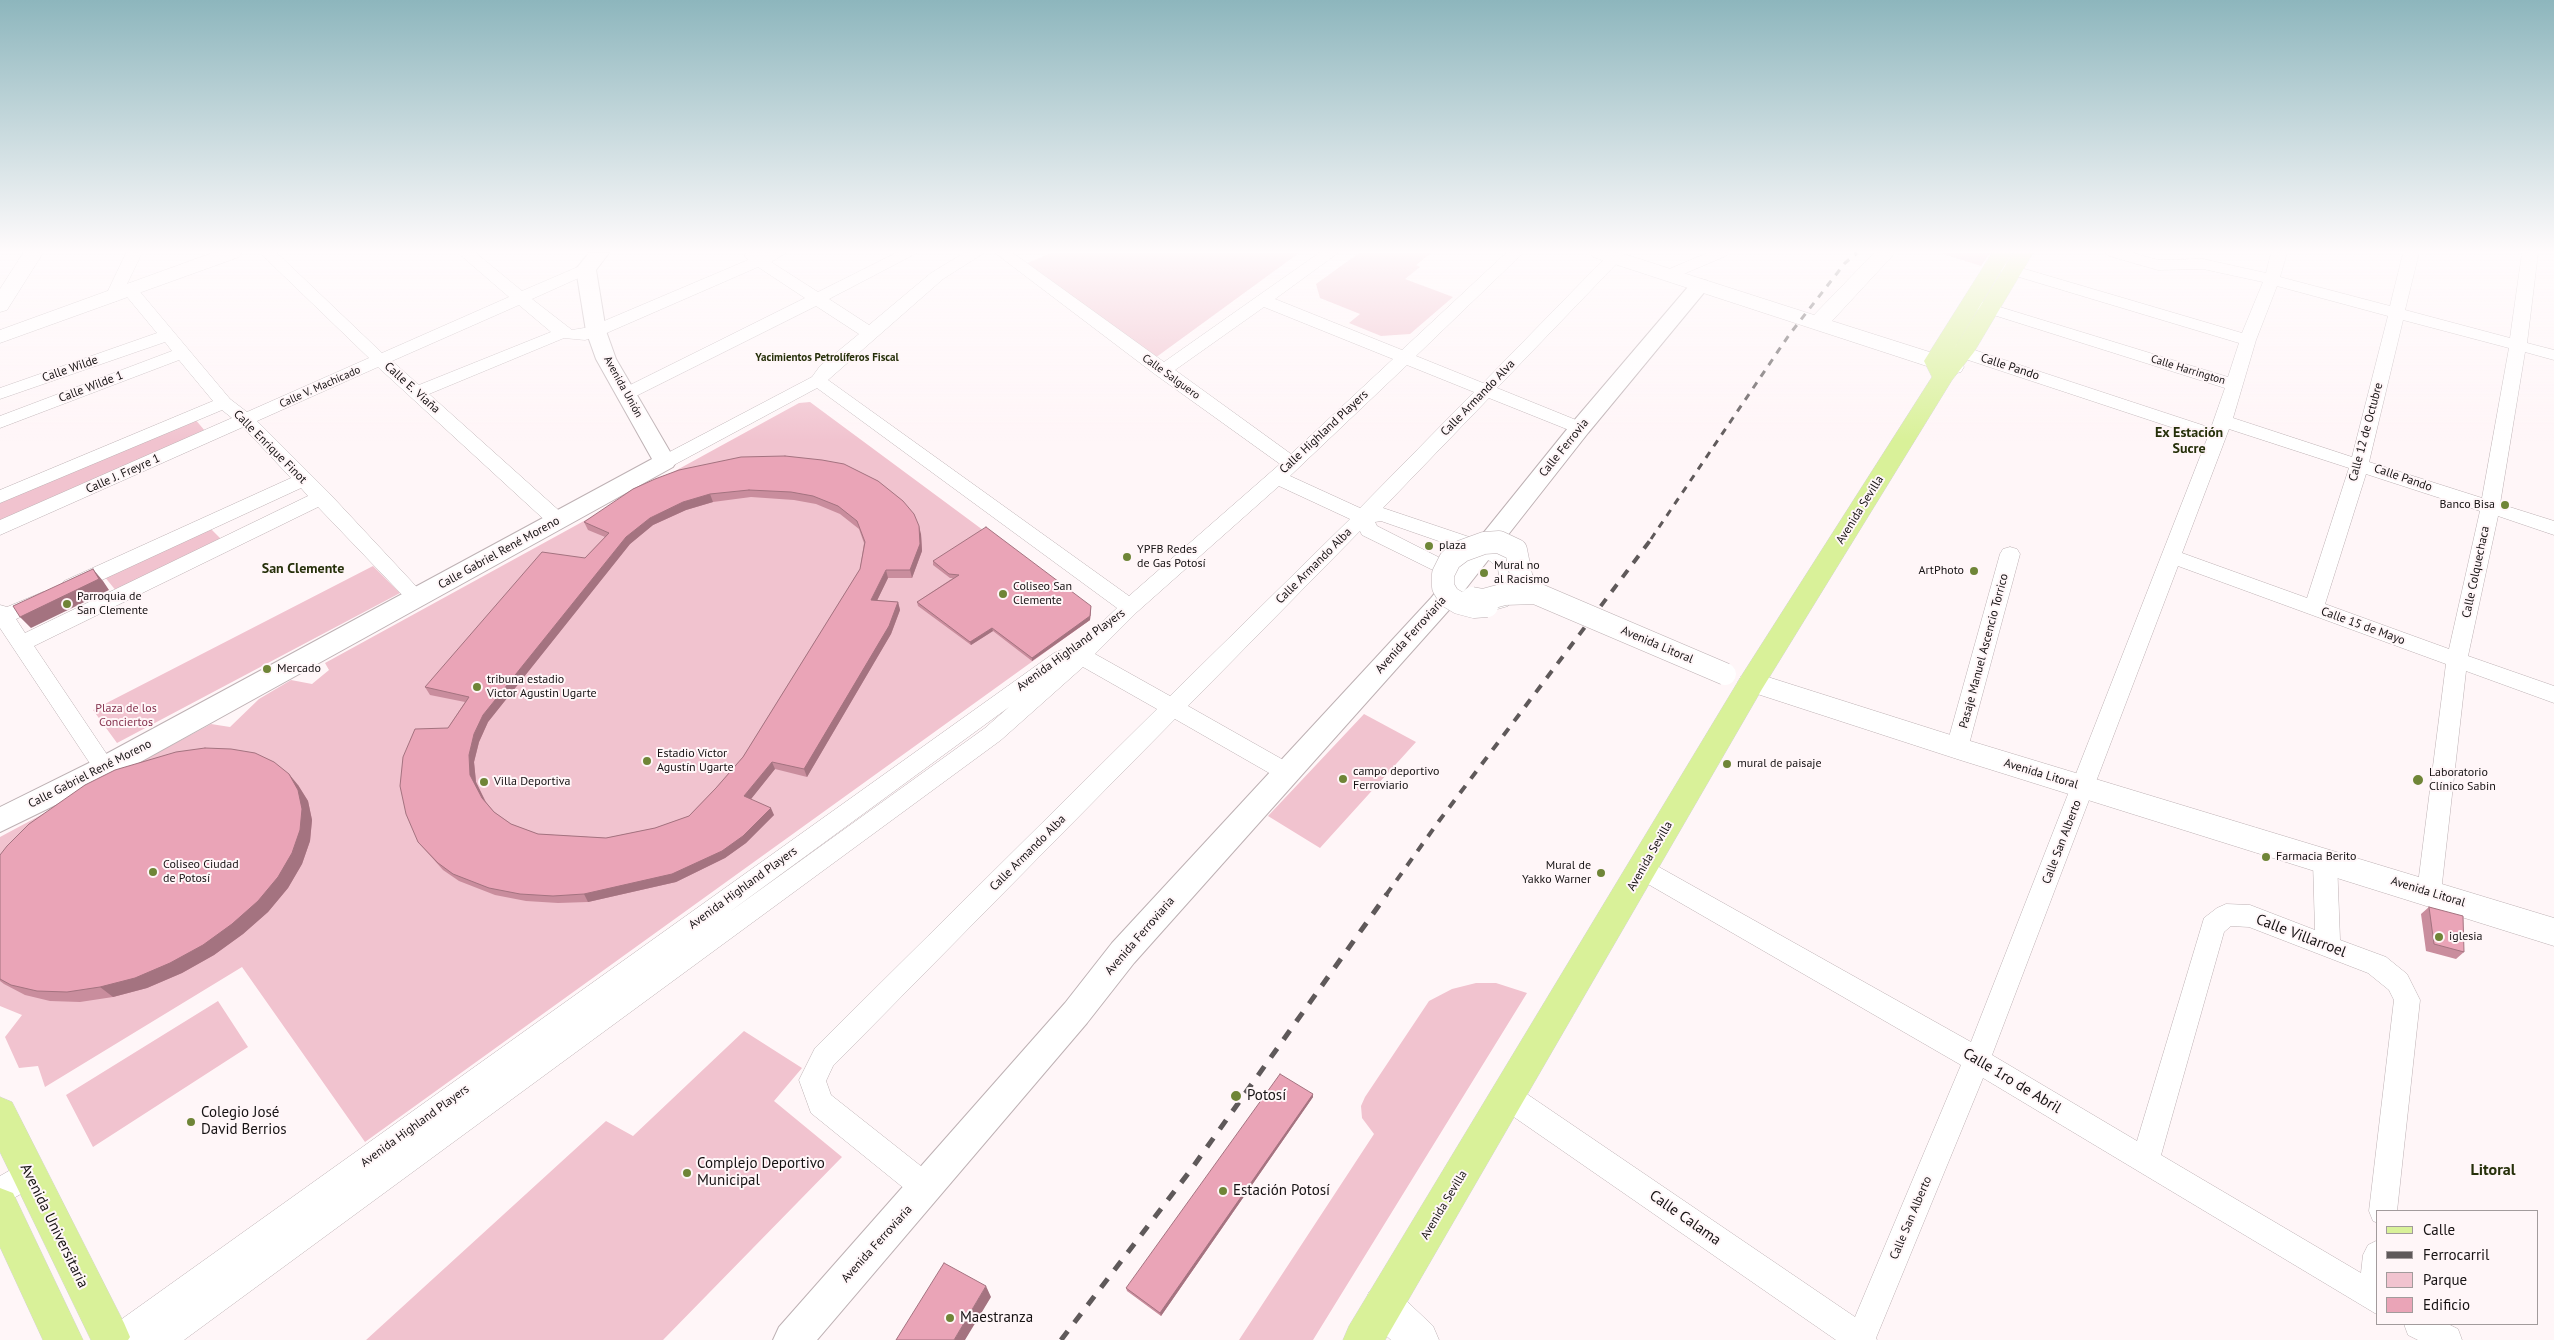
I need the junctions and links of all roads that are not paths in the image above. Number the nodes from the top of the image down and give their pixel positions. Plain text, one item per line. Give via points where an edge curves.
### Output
1 (60, 316) edge
2 (146, 316) edge
3 (334, 316) edge
4 (482, 316) edge
5 (543, 316) edge
6 (594, 316) edge
7 (629, 316) edge
8 (784, 316) edge
9 (844, 316) edge
10 (890, 316) edge
11 (1087, 316) edge
12 (1240, 316) edge
13 (1300, 316) edge
14 (1449, 316) edge
15 (1553, 316) edge
16 (1674, 316) edge
17 (1795, 316) edge
18 (1825, 316) edge
19 (1974, 316) edge
20 (2011, 316) edge
21 (2175, 316) edge
22 (2258, 316) edge
23 (2395, 316) edge
24 (2406, 316) edge
25 (2522, 316) edge
26 (1818, 323) junction
27 (596, 331) junction
28 (563, 333) junction
29 (869, 333) junction
30 (169, 335) junction
31 (0, 337) edge
32 (2248, 340) junction
33 (2518, 344) junction
34 (182, 353) junction
35 (2554, 354) edge
36 (1404, 358) junction
37 (381, 360) junction
38 (1948, 360) junction
39 (1162, 371) junction
40 (818, 381) junction
41 (2234, 384) junction
42 (1485, 391) junction
43 (418, 392) junction
44 (0, 394) edge
45 (626, 394) junction
46 (224, 403) junction
47 (247, 421) junction
48 (0, 422) edge
49 (1580, 428) junction
50 (2220, 428) junction
51 (665, 462) junction
52 (1290, 463) junction
53 (2360, 463) junction
54 (1277, 478) junction
55 (303, 480) junction
56 (0, 497) edge
57 (322, 497) junction
58 (2490, 507) junction
59 (1363, 517) junction
60 (558, 520) junction
61 (0, 528) edge
62 (2554, 528) edge
63 (1487, 546) junction
64 (2010, 554) dead end
65 (2171, 556) junction
66 (1445, 569) junction
67 (1535, 593) junction
68 (417, 598) junction
69 (1440, 604) junction
70 (1130, 607) junction
71 (2314, 608) junction
72 (6, 627) edge
73 (1081, 656) junction
74 (2457, 660) junction
75 (1738, 678) junction
76 (2554, 695) edge
77 (1171, 709) junction
78 (984, 727) junction
79 (1957, 748) junction
80 (105, 768) junction
81 (1286, 772) junction
82 (2083, 787) junction
83 (0, 820) edge
84 (2325, 861) junction
85 (1642, 869) junction
86 (2429, 892) junction
87 (2554, 932) edge
88 (2328, 945) junction
89 (1977, 1060) junction
90 (1508, 1096) junction
91 (0, 1114) edge
92 (2145, 1161) junction
93 (14, 1183) edge
94 (926, 1188) junction
95 (0, 1206) edge
96 (2383, 1210) edge
97 (2376, 1284) edge
98 (2375, 1298) edge
99 (2421, 1325) edge
100 (1371, 1331) edge
101 (124, 1339) edge
102 (63, 1340) edge
103 (792, 1340) edge
104 (1419, 1340) edge
105 (1861, 1340) edge
106 (2447, 1340) edge

1 - 31 main road
2 - 30 street, Calle Enrique Finot
3 - 37 street, Calle E. Viaña
4 - 37 street, Calle V. Machicado
5 - 28 street
6 - 27 street, Avenida Unión
7 - 27 street
8 - 45 street
9 - 29 street
10 - 29 street, Calle Gabriel René Moreno
11 - 39 street, Calle Salguero
12 - 39 street
13 - 36 street
14 - 36 street, Calle Highland Players
15 - 42 street, Calle Armando Alva
16 - 49 street, Calle Ferrovia
17 - 26 main road
18 - 26 main road
19 - 38 main road, Avenida Sevilla
20 - 41 street, Calle Harrington
21 - 32 street
22 - 32 street, Calle San Alberto
23 - 53 street, Calle 12 de Octubre
24 - 33 street
25 - 33 street, Calle Colquechaca
26 - 38 main road
27 - 28 street via 585,335
27 - 45 street, Avenida Unión via 606,359
28 - 43 street
29 - 40 street, Calle Gabriel René Moreno via 826,370
30 - 34 street, Calle Enrique Finot
30 - 44 street, Calle Wilde
32 - 41 street, Calle San Alberto
33 - 35 street
33 - 58 street, Calle Colquechaca
34 - 46 street, Calle Enrique Finot
34 - 48 street, Calle Wilde 1
36 - 42 street
36 - 52 street, Calle Highland Players
37 - 43 street, Calle E. Viaña
37 - 47 street, Calle V. Machicado
38 - 50 street, Calle Pando
38 - 75 main road, Avenida Sevilla
39 - 52 street, Calle Salguero
40 - 51 street, Calle Gabriel René Moreno
40 - 70 street
41 - 50 street, Calle San Alberto
42 - 49 street
42 - 59 street, Calle Armando Alva
43 - 60 street, Calle E. Viaña
45 - 51 street, Avenida Unión
46 - 47 street, Calle Enrique Finot
46 - 56 street, Calle J. Freyre 1
47 - 55 street, Calle Enrique Finot
47 - 61 street, Calle J. Freyre 1
49 - 63 street, Calle Ferrovia
50 - 53 street, Calle Pando
50 - 65 street, Calle San Alberto
51 - 60 street, Calle Gabriel René Moreno
52 - 54 street, Calle Highland Players
53 - 58 street, Calle Pando
53 - 71 street, Calle 12 de Octubre
54 - 59 street
54 - 70 street, Calle Highland Players
55 - 57 street, Calle Enrique Finot
55 - 72 street
57 - 68 street, Calle Enrique Finot
57 - 72 street
58 - 62 street, Calle Pando
58 - 74 street, Calle Colquechaca
59 - 63 street via 1382,514
59 - 66 street via 1369,530
59 - 77 street, Calle Armando Alba
60 - 68 street, Calle Gabriel René Moreno
63 - 66 street, Calle Ferrovia
63 - 67 street, Avenida Litoral, bridge via 1458,572 1456,583 1460,590 1483,600 1505,594
63 - 67 street, bridge via 1503,562 1511,576 1511,588 1501,601 1487,606 1474,607 1449,597 1443,587 1443,574 1450,560 1484,542 1499,542 1516,550 1522,580
63 - 69 street, Avenida Ferroviaria
63 - 69 street via 1518,558 1523,565 1527,587 1520,598 1507,609 1493,614 1461,612
64 - 79 street, Pasaje Manuel Ascencio Torrico
65 - 71 street, Calle 15 de Mayo
65 - 82 street, Calle San Alberto
66 - 69 street, Calle Ferrovia via 1436,584
67 - 75 street, Avenida Litoral, bridge
68 - 80 street, Calle Gabriel René Moreno
69 - 81 street, Avenida Ferroviaria
70 - 73 street, Avenida Highland Players
70 - 78 street, Avenida Highland Players
71 - 74 street, Calle 15 de Mayo
72 - 80 street
73 - 77 street
73 - 78 street, Avenida Highland Players
74 - 76 street, Calle 15 de Mayo
74 - 86 street, Calle Colquechaca
75 - 79 main road, Avenida Litoral
75 - 85 main road, Avenida Sevilla
77 - 81 street
77 - 94 street, Calle Armando Alba via 824,1057 812,1080 820,1104
78 - 101 street, Avenida Highland Players
78 - 101 street, Avenida Highland Players
79 - 82 main road, Avenida Litoral
80 - 83 street, Calle Gabriel René Moreno
81 - 94 street, Avenida Ferroviaria via 1123,953 1076,1013
82 - 84 main road, Avenida Litoral
82 - 89 street, Calle San Alberto
84 - 86 main road, Avenida Litoral
84 - 88 street
85 - 89 street, Calle 1ro de Abril
85 - 90 main road, Avenida Sevilla
86 - 87 main road, Avenida Litoral
88 - 92 street, Calle Villarroel via 2250,916 2226,915 2214,926
88 - 96 street, Calle Villarroel via 2377,965 2398,982 2407,1000
89 - 92 street, Calle 1ro de Abril
89 - 105 street, Calle San Alberto
90 - 100 main road, Avenida Sevilla
90 - 105 street, Calle Calama
91 - 93 main road, Avenida Universitaria
92 - 98 street, Calle 1ro de Abril
93 - 101 main road, Avenida Universitaria
94 - 103 street, Avenida Ferroviaria
95 - 102 main road
97 - 98 street
99 - 106 street
100 - 104 main road

